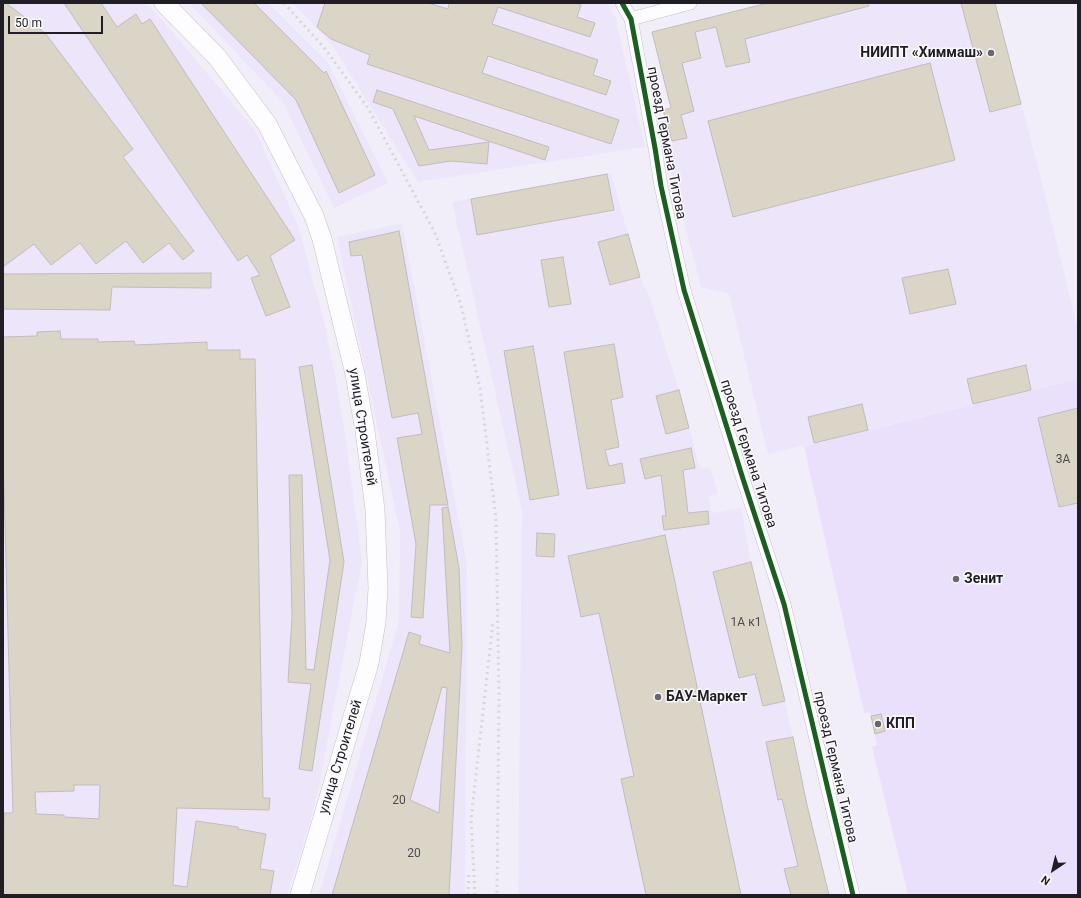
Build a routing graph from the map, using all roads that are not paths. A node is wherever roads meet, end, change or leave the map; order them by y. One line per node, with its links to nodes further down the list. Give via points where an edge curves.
1 (164, 3): 5 (main road, улица Строителей, via 217,57 267,124 314,216 355,374 365,431 375,510 378,588 376,622 369,663)
2 (622, 3): 4 (street, проезд Германа Титова)
3 (690, 3): 4 (street)
4 (631, 19): 6 (street, проезд Германа Титова, via 660,186 684,290 784,604)
5 (300, 895)
6 (853, 895)

